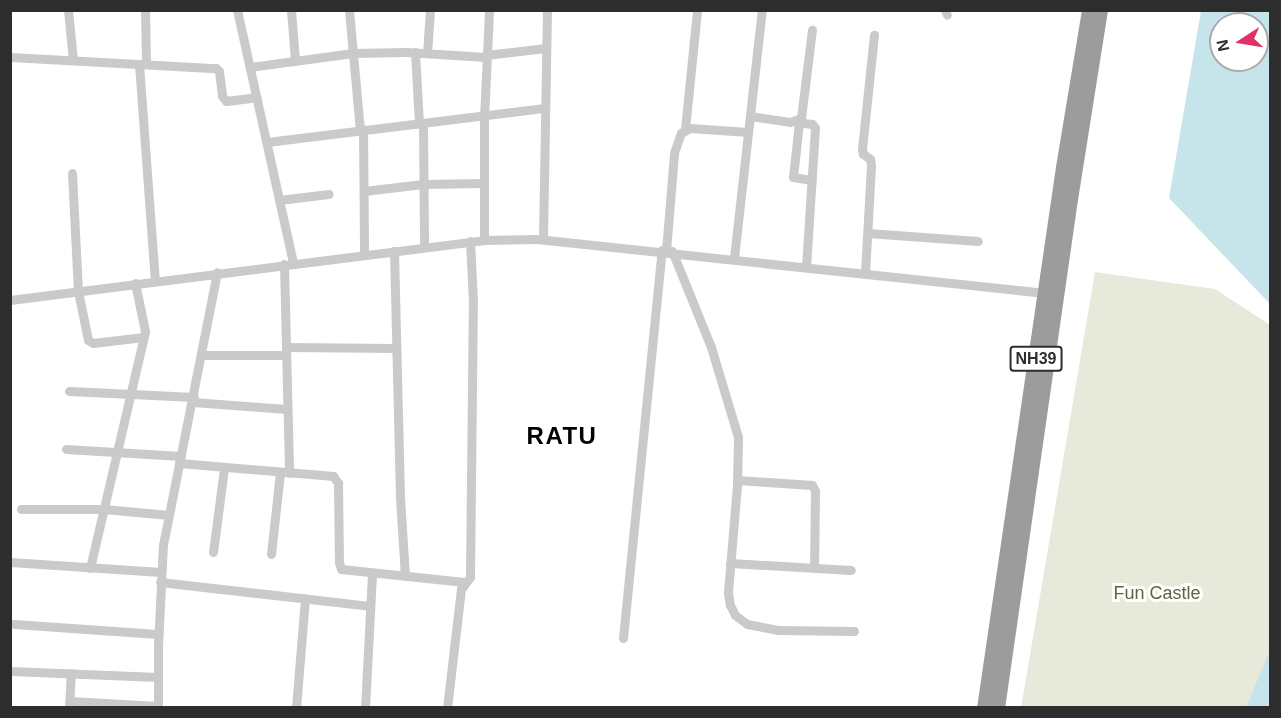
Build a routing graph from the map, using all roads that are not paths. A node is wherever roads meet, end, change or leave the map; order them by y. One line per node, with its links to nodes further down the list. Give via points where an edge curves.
1 (68, 10): 21 (street)
2 (145, 10): 23 (street)
3 (237, 10): 24 (street)
4 (291, 10): 22 (street)
5 (349, 10): 17 (street)
6 (430, 10): 18 (street)
7 (489, 10): 19 (street)
8 (547, 10): 15 (street)
9 (697, 10): 31 (street)
10 (762, 10): 27 (street)
11 (1089, 10): 59 (highway, NH39)
12 (1100, 10): 104 (highway, NH39)
13 (812, 30): 29 (street, via 802,114)
14 (874, 35): 42 (street, via 862,149 871,165)
15 (546, 48): 19 (street); 26 (street)
16 (415, 52): 17 (street); 18 (street); 30 (street)
17 (352, 53): 22 (street); 32 (street)
18 (427, 53): 19 (street)
19 (486, 56): 28 (street)
20 (10, 57): 21 (street)
21 (72, 60): 23 (street)
22 (295, 60): 24 (street)
23 (143, 64): 25 (street, via 216,68 226,101); 56 (street)
24 (250, 67): 25 (street)
25 (257, 97): 34 (street)
26 (545, 108): 28 (street); 43 (street)
27 (750, 116): 29 (street); 33 (street)
28 (484, 118): 30 (street); 37 (street)
29 (797, 122): 36 (street, via 815,128); 36 (street, via 793,177)
30 (421, 123): 32 (street); 38 (street)
31 (685, 129): 33 (street); 49 (street, via 675,145)
32 (361, 130): 34 (street); 39 (street)
33 (748, 132): 51 (street)
34 (267, 142): 41 (street)
35 (72, 173): 58 (street)
36 (812, 180): 53 (street)
37 (484, 183): 38 (street); 44 (street)
38 (423, 184): 39 (street); 47 (street)
39 (364, 191): 50 (street)
40 (329, 194): 41 (street)
41 (279, 200): 52 (street)
42 (868, 234): 46 (street); 55 (street)
43 (543, 239): 44 (street); 49 (street)
44 (484, 240): 45 (street)
45 (470, 241): 47 (street); 88 (street, via 471,572)
46 (978, 241)
47 (424, 247): 48 (street)
48 (394, 250): 50 (street); 62 (street)
49 (667, 251): 51 (street); 74 (street, via 711,346 734,419 738,437); 94 (street)
50 (364, 254): 52 (street)
51 (734, 258): 53 (street)
52 (289, 263): 54 (street); 63 (street)
53 (806, 266): 55 (street)
54 (217, 272): 56 (street); 64 (street)
55 (865, 273): 59 (street)
56 (155, 280): 57 (street)
57 (135, 283): 58 (street); 61 (street, via 145,322)
58 (78, 291): 60 (street); 61 (street, via 89,342)
59 (1045, 293): 103 (highway, NH39)
60 (10, 300)
61 (144, 337): 66 (street)
62 (396, 348): 63 (street); 86 (street)
63 (286, 351): 64 (street); 68 (street)
64 (202, 355): 67 (street)
65 (69, 391): 66 (street)
66 (130, 394): 67 (street); 70 (street)
67 (193, 399): 68 (street); 71 (street)
68 (287, 409): 73 (street)
69 (66, 449): 70 (street)
70 (118, 452): 71 (street); 76 (street)
71 (180, 460): 72 (street); 77 (street)
72 (224, 468): 73 (street); 78 (street)
73 (284, 473): 79 (street); 85 (street, via 335,477 339,497 339,566 344,571)
74 (737, 480): 81 (street); 83 (street, via 812,485)
75 (21, 509): 76 (street)
76 (104, 509): 77 (street); 82 (street)
77 (169, 515): 87 (street)
78 (213, 552)
79 (271, 554)
80 (10, 562): 82 (street)
81 (730, 563): 83 (street); 92 (street, via 730,605 747,624 777,630)
82 (90, 568): 87 (street)
83 (814, 568): 84 (street)
84 (851, 570)
85 (372, 574): 86 (street); 90 (street)
86 (405, 576): 88 (street)
87 (161, 577): 89 (street); 93 (street)
88 (464, 582): 102 (street, via 460,589)
89 (305, 598): 90 (street); 100 (street)
90 (370, 606): 101 (street)
91 (14, 624): 93 (street)
92 (854, 632)
93 (158, 634): 97 (street)
94 (623, 638)
95 (10, 671): 96 (street)
96 (71, 673): 97 (street); 98 (street)
97 (158, 677): 99 (street)
98 (69, 704): 99 (street)
99 (158, 707)
100 (296, 708)
101 (365, 708)
102 (447, 708)
103 (984, 708)
104 (997, 708)

